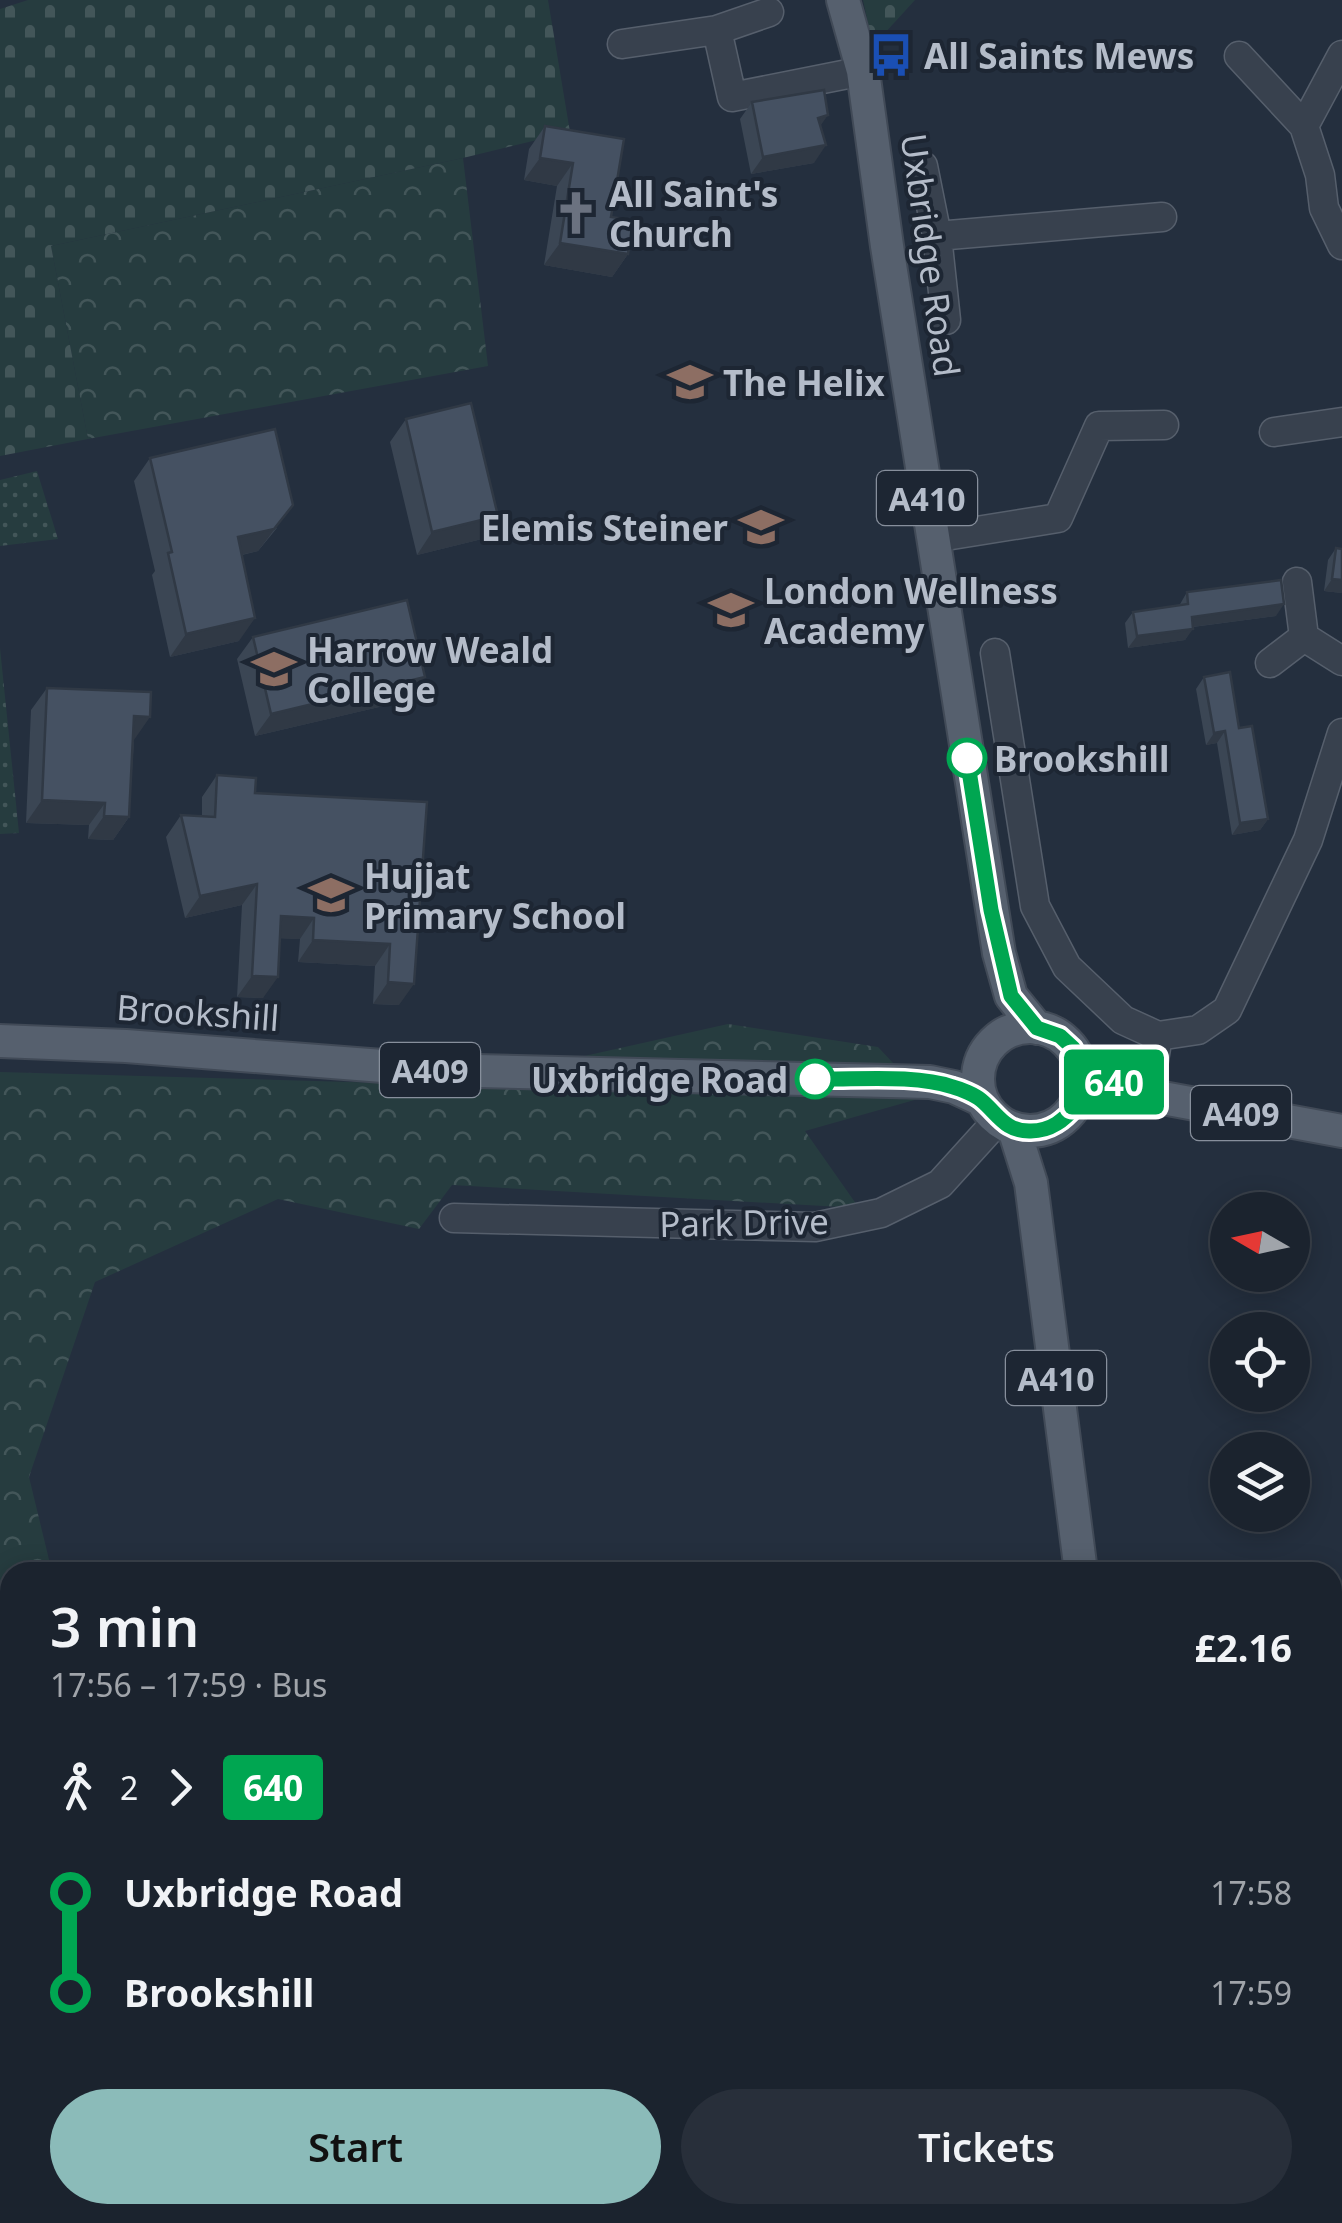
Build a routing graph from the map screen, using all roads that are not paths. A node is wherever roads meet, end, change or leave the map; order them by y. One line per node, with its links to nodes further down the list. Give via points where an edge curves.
1 (844, 0): 7 (main road, Uxbridge Road / A410)
2 (769, 12): 3 (street)
3 (717, 30): 4 (street); 7 (street, via 732,97)
4 (622, 44)
5 (1342, 55): 8 (street)
6 (1239, 56): 8 (street)
7 (863, 70): 11 (main road, Uxbridge Road / A410)
8 (1304, 126): 13 (street, via 1324,208)
9 (923, 166): 12 (street)
10 (1162, 217): 12 (street)
11 (884, 220): 12 (street); 18 (main road, Uxbridge Road / A410)
12 (934, 224): 14 (street)
13 (1342, 245)
14 (946, 320)
15 (1342, 422): 17 (street)
16 (1164, 425): 18 (street, via 1099,426 1058,518)
17 (1274, 432)
18 (934, 538): 23 (main road, Uxbridge Road / A410)
19 (1297, 582): 20 (street)
20 (1304, 637): 21 (street); 22 (street)
21 (1342, 661)
22 (1270, 663)
23 (956, 684): 25 (main road, Uxbridge Road / A410); 28 (street, via 997,665 1035,906 1068,967 1123,1020)
24 (1342, 733): 28 (street, via 1308,840 1228,1010 1198,1030)
25 (1011, 996): 26 (main road, Uxbridge Road / A410); 27 (main road, Uxbridge Road / A410)
26 (1037, 1028): 27 (main road); 31 (main road, via 1060,1036)
27 (1001, 1035): 30 (main road)
28 (1158, 1036): 33 (street)
29 (0, 1042): 32 (main road, Brookshill / A409, via 434,1070)
30 (980, 1064): 32 (main road, Brookshill / A409); 35 (main road, via 978,1083)
31 (1081, 1065): 33 (main road, A409); 34 (main road)
32 (930, 1082): 35 (main road, Brookshill / A409, via 954,1087)
33 (1144, 1095): 34 (main road, A409); 37 (main road, A409)
34 (1076, 1106): 36 (main road)
35 (998, 1116): 36 (main road, via 1032,1132); 38 (main road, A410); 39 (street, Park Drive, via 940,1184 881,1213 815,1227)
36 (1048, 1128): 38 (main road, A410)
37 (1342, 1131)
38 (1031, 1183): 40 (main road, A410)
39 (454, 1218)
40 (1080, 1562)

